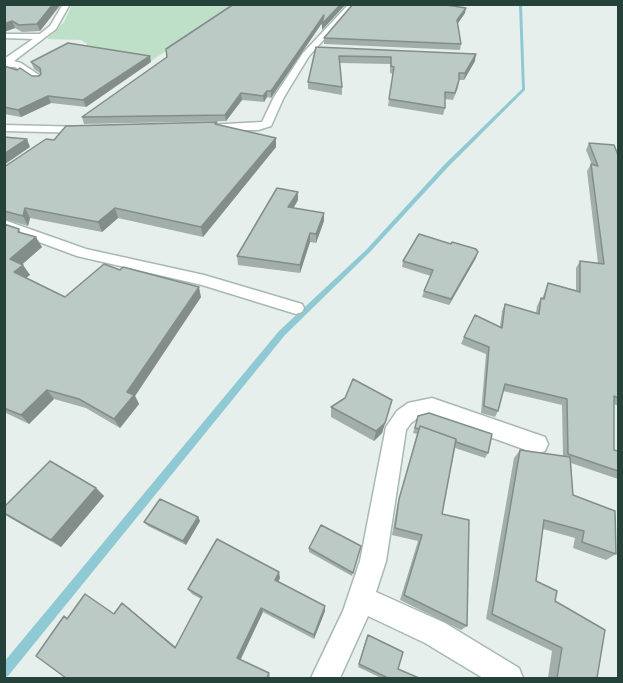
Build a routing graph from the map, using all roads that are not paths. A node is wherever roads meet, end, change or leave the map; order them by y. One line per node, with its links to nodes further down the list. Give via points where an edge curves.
1 (68, 4): 4 (street)
2 (353, 4): 5 (street)
3 (4, 36): 4 (street)
4 (42, 37): 7 (street)
5 (313, 48): 6 (street); 11 (street, via 279,97 267,124)
6 (324, 50)
7 (6, 63): 8 (street, via 18,65)
8 (39, 79)
9 (81, 117): 12 (street)
10 (4, 128): 12 (street)
11 (200, 128)
12 (63, 130): 13 (street); 14 (street)
13 (101, 130)
14 (46, 143)
15 (4, 224): 16 (street, via 82,253 204,280)
16 (296, 308)
17 (537, 444): 18 (street, via 432,407 416,409 404,417 396,427 373,561)
18 (361, 599): 19 (street); 20 (street, via 435,633)
19 (325, 678)
20 (509, 678)

